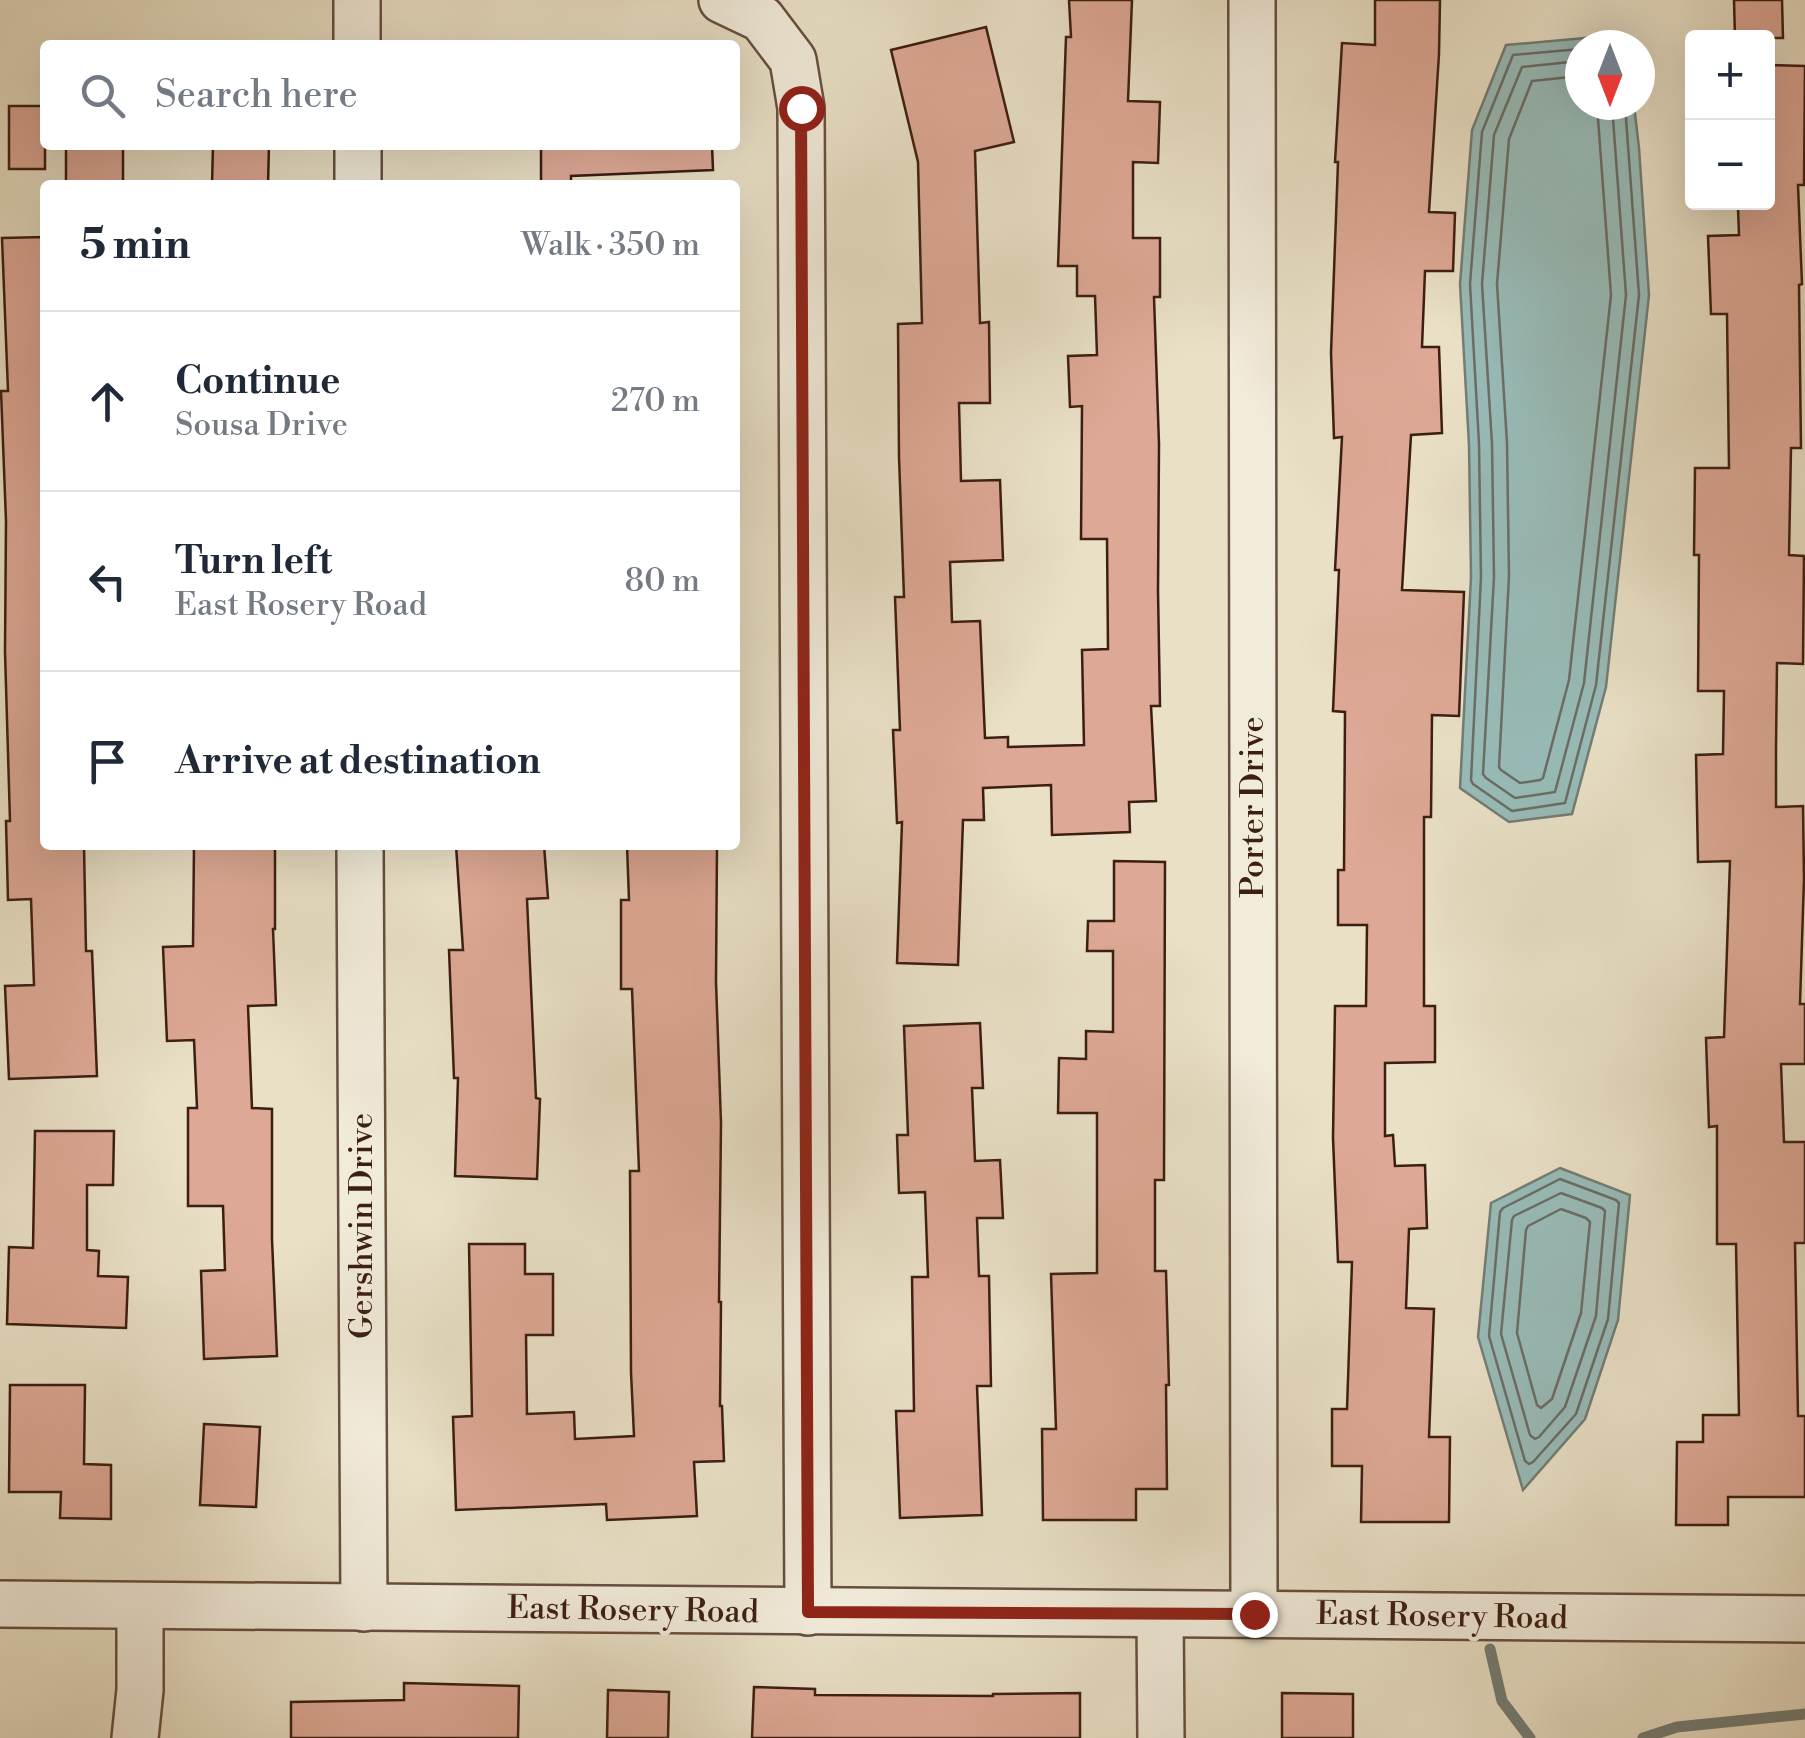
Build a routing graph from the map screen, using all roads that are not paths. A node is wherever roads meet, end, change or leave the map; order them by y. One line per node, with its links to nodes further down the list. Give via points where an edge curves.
1 (357, 0): 4 (street)
2 (722, 0): 11 (street, via 762,19 793,60 801,108)
3 (1252, 0): 13 (street, Porter Drive)
4 (357, 40)
5 (358, 150): 6 (street)
6 (358, 180)
7 (360, 850): 10 (street, Gershwin Drive)
8 (0, 1604): 9 (street, East Rosery Road)
9 (140, 1606): 10 (street, East Rosery Road); 15 (street)
10 (364, 1608): 11 (street, East Rosery Road)
11 (808, 1612): 12 (street, East Rosery Road)
12 (1160, 1614): 13 (street, East Rosery Road); 16 (street)
13 (1254, 1614): 14 (street, East Rosery Road)
14 (1805, 1619)
15 (134, 1738)
16 (1161, 1738)

